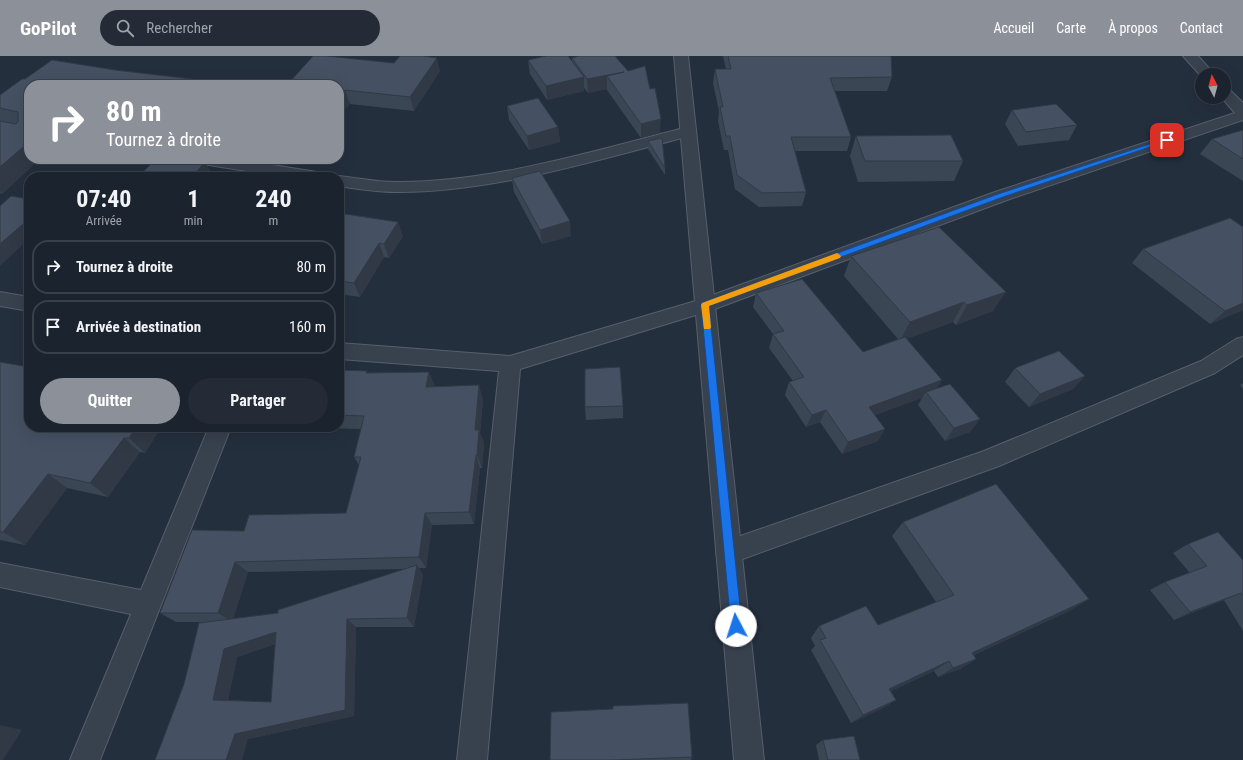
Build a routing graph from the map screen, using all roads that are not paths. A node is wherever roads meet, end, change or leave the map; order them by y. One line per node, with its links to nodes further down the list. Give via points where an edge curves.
1 (681, 56): 7 (street)
2 (1190, 56): 3 (street)
3 (1201, 68)
4 (1231, 99): 5 (street)
5 (1243, 112)
6 (1243, 115): 13 (street, via 1000,196)
7 (688, 132): 10 (street, via 515,174 473,181 404,188); 13 (street)
8 (234, 164): 9 (street)
9 (285, 172)
10 (344, 182)
11 (0, 299): 12 (street)
12 (24, 303)
13 (705, 305): 16 (street); 18 (street)
14 (1243, 345): 18 (street, via 1208,367 991,459)
15 (344, 351): 16 (street)
16 (510, 364): 22 (street)
17 (218, 432): 20 (street)
18 (729, 552): 23 (street)
19 (0, 575): 20 (street)
20 (148, 605): 21 (street)
21 (85, 760)
22 (472, 760)
23 (749, 760)

